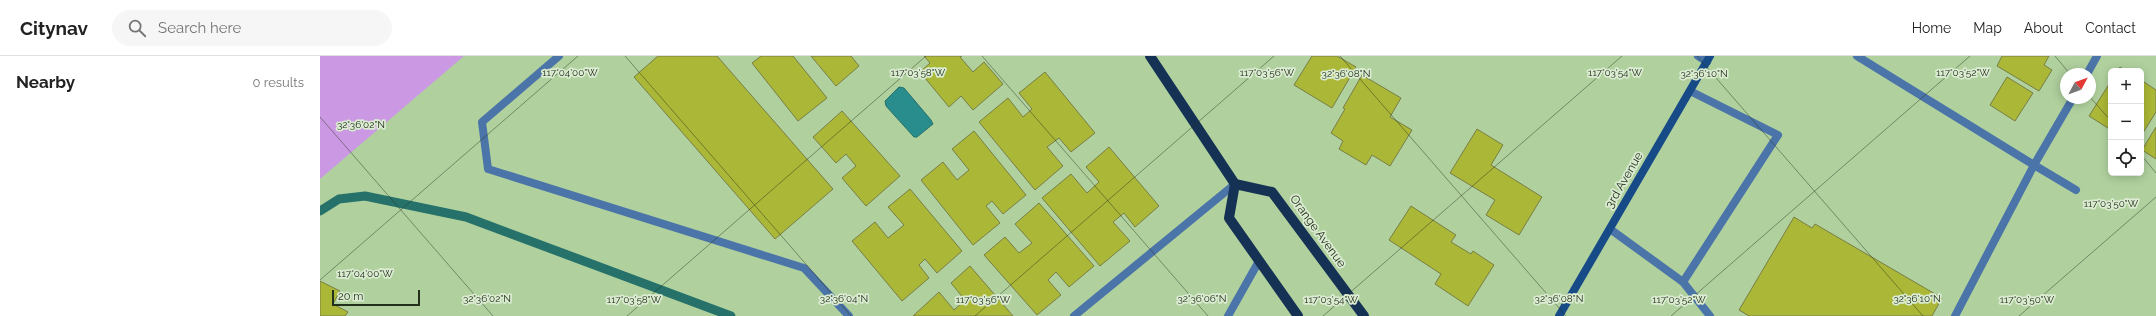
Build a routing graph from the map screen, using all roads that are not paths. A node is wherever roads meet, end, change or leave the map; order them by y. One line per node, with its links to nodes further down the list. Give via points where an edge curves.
1 (559, 56): 16 (lane, via 482,122 488,169 804,268)
2 (1150, 56): 11 (main road)
3 (1698, 56): 6 (lane)
4 (1857, 56): 10 (lane)
5 (2097, 56): 7 (lane)
6 (1709, 59): 8 (main road, 3rd Avenue)
7 (2090, 68)
8 (1690, 91): 13 (main road, 3rd Avenue); 15 (lane, via 1778,135)
9 (2070, 104): 10 (lane)
10 (2034, 166): 12 (lane); 23 (lane)
11 (1235, 184): 14 (main road, via 1229,218); 17 (lane); 20 (main road, Orange Avenue, via 1272,192)
12 (2076, 190)
13 (1610, 229): 15 (lane); 21 (main road, 3rd Avenue)
14 (1259, 261): 18 (lane); 19 (main road)
15 (1683, 282): 22 (lane)
16 (849, 316)
17 (1074, 316)
18 (1228, 316)
19 (1298, 316)
20 (1364, 316)
21 (1559, 316)
22 (1710, 316)
23 (1955, 316)

